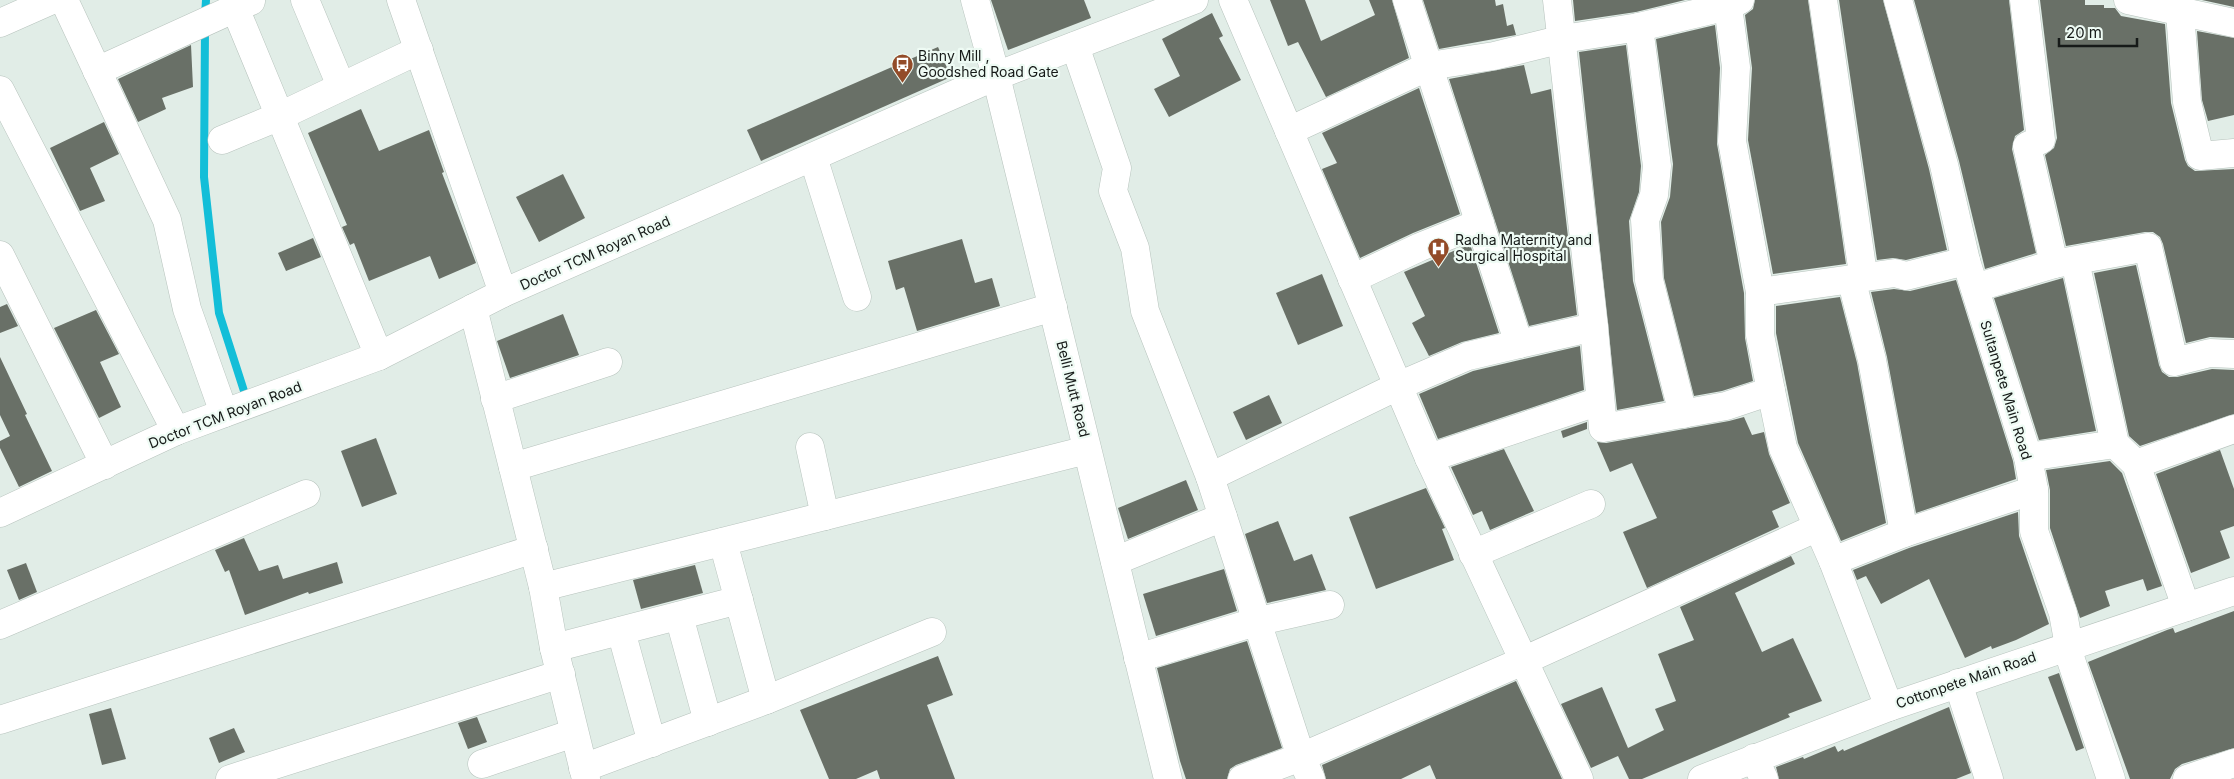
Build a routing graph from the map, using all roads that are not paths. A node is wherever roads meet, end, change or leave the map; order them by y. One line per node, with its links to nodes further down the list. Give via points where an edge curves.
1 (52, 0): 17 (street)
2 (64, 0): 24 (street)
3 (305, 0): 26 (street)
4 (402, 0): 22 (street)
5 (975, 0): 25 (street, Belli Mutt Road)
6 (1194, 0): 21 (street, Doctor TCM Royan Road)
7 (1233, 0): 29 (street)
8 (1407, 0): 23 (street)
9 (1557, 0): 20 (street)
10 (1823, 0): 37 (street, via 1862,267)
11 (1898, 0): 35 (street, Sultanpete Main Road, via 1944,165)
12 (2024, 0): 36 (street, via 2041,140 2027,146)
13 (2128, 0): 15 (street)
14 (1734, 3): 19 (street); 40 (street, via 1736,67 1732,141)
15 (2179, 6): 18 (street); 31 (street, via 2187,102 2200,156)
16 (224, 13): 24 (street); 28 (street)
17 (0, 23)
18 (2234, 23)
19 (1639, 27): 20 (street); 55 (street, via 1656,166 1654,195 1645,220 1649,280)
20 (1563, 39): 23 (street, via 1494,56); 45 (street)
21 (1075, 46): 25 (street, Doctor TCM Royan Road); 66 (street, via 1117,168 1113,191 1135,248 1145,311)
22 (419, 50): 26 (street); 41 (street)
23 (1428, 66): 29 (street); 33 (street)
24 (97, 71): 54 (street, via 166,220 187,309)
25 (996, 76): 32 (street, Doctor TCM Royan Road); 43 (street, Belli Mutt Road)
26 (341, 86): 28 (street)
27 (0, 90): 57 (street)
28 (280, 116): 30 (street); 48 (street)
29 (1289, 132): 38 (street)
30 (222, 140)
31 (2234, 153)
32 (813, 157): 41 (street, Doctor TCM Royan Road); 42 (street)
33 (1480, 223): 38 (street); 46 (street)
34 (0, 256): 64 (street)
35 (1966, 261): 37 (street, via 1906,276 1895,273); 39 (street, Sultanpete Main Road)
36 (2064, 262): 39 (street); 47 (street, via 2148,248 2174,362 2210,354); 58 (street)
37 (1859, 278): 40 (street); 74 (street, via 1854,290 1872,360)
38 (1352, 279): 50 (street)
39 (1975, 288): 61 (street, Sultanpete Main Road)
40 (1760, 292): 51 (street, via 1760,335)
41 (503, 293): 44 (street, Doctor TCM Royan Road)
42 (857, 297)
43 (1053, 307): 60 (street, Belli Mutt Road); 65 (street)
44 (473, 308): 48 (street, Doctor TCM Royan Road); 52 (street)
45 (1594, 326): 46 (street); 53 (street)
46 (1519, 344): 50 (street, via 1468,356)
47 (2234, 354)
48 (379, 356): 54 (street, Doctor TCM Royan Road)
49 (608, 362): 52 (street)
50 (1398, 386): 62 (street); 66 (street)
51 (1771, 391): 55 (street, via 1726,406); 73 (street, via 1783,448)
52 (496, 399): 65 (street)
53 (1600, 401): 55 (street, via 1603,428); 62 (street)
54 (224, 413): 57 (street, Doctor TCM Royan Road)
55 (1683, 414)
56 (2234, 429): 63 (street)
57 (176, 431): 64 (street, Doctor TCM Royan Road)
58 (2114, 444): 61 (street); 63 (street)
59 (810, 447): 71 (street)
60 (1088, 450): 71 (street); 78 (street, Belli Mutt Road)
61 (2028, 457): 67 (street, Sultanpete Main Road)
62 (1429, 458): 77 (street)
63 (2136, 464): 84 (street)
64 (105, 465): 70 (street, Doctor TCM Royan Road)
65 (513, 467): 76 (street)
66 (1210, 477): 72 (street)
67 (2034, 490): 74 (street); 90 (street, Sultanpete Main Road, via 2034,531 2063,613)
68 (306, 494): 87 (street)
69 (1591, 504): 77 (street)
70 (0, 513)
71 (825, 516): 75 (street)
72 (1223, 517): 78 (street); 86 (street)
73 (1818, 527): 79 (street); 93 (street)
74 (1904, 533): 79 (street)
75 (723, 542): 80 (street); 82 (street)
76 (534, 549): 80 (street); 97 (street)
77 (1473, 554): 93 (street)
78 (1115, 561): 91 (street, Belli Mutt Road)
79 (1833, 562): 96 (street)
80 (544, 587): 92 (street)
81 (2234, 591): 84 (street, Cottonpete Main Road)
82 (739, 600): 85 (street); 95 (street)
83 (1330, 605): 86 (street)
84 (2186, 607): 90 (street, Cottonpete Main Road)
85 (679, 616): 88 (street); 98 (street)
86 (1256, 622): 91 (street); 103 (street)
87 (0, 625)
88 (621, 631): 92 (street); 100 (street)
89 (932, 632): 95 (street)
90 (2069, 646): 94 (street, Cottonpete Main Road); 112 (street, Sultanpete Main Road)
91 (1138, 658): 107 (street, Belli Mutt Road)
92 (558, 661): 99 (street); 106 (street)
93 (1522, 661): 103 (street); 109 (street)
94 (1958, 683): 96 (street, Cottonpete Main Road); 111 (street)
95 (766, 700): 98 (street)
96 (1889, 706): 104 (street, Cottonpete Main Road)
97 (0, 720)
98 (708, 722): 100 (street)
99 (574, 733): 102 (street); 105 (street)
100 (652, 743): 105 (street)
101 (2234, 763): 113 (street)
102 (482, 764)
103 (1306, 768): 108 (street)
104 (1759, 768): 110 (street, Cottonpete Main Road)
105 (585, 773)
106 (230, 779)
107 (1168, 779)
108 (1242, 779)
109 (1579, 779)
110 (1702, 779)
111 (1989, 779)
112 (2110, 779)
113 (2187, 779)

